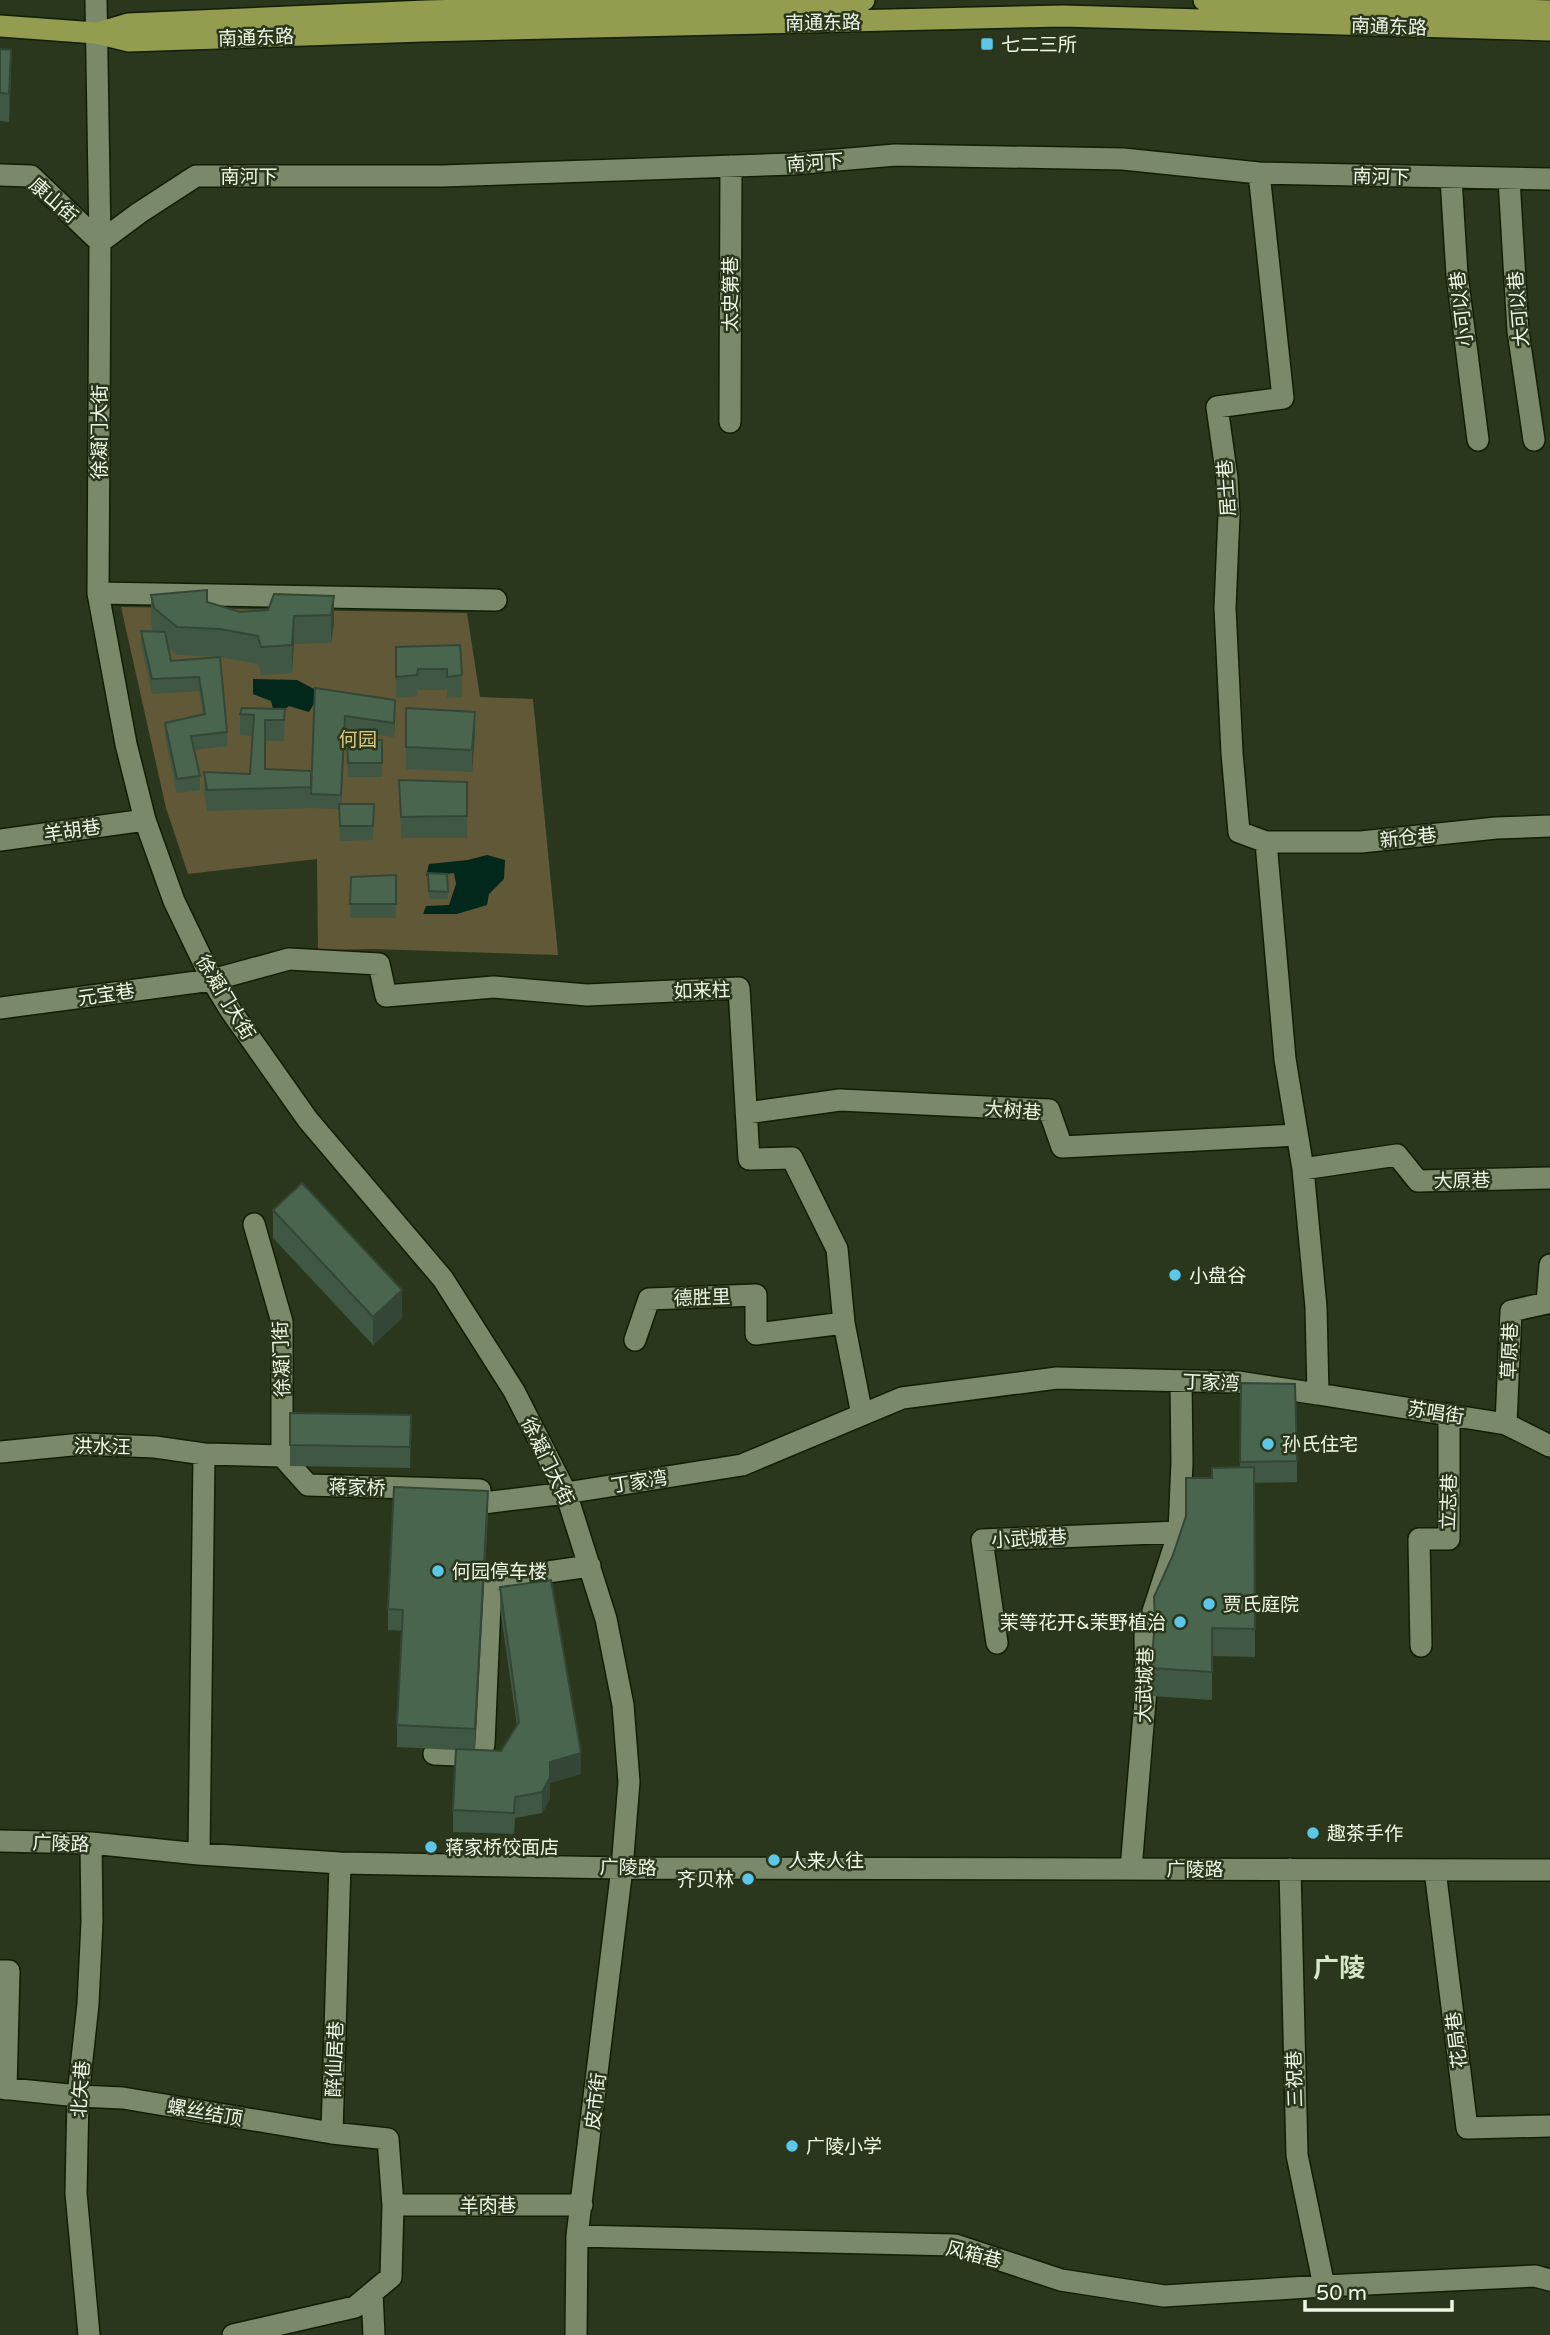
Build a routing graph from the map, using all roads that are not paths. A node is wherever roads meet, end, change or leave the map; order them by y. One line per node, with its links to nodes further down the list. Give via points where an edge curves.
1 (96, 0): 7 (street, 徐凝门大街)
2 (864, 0): 7 (main road, 南通东路, via 128,24)
3 (1204, 0): 4 (main road, 南通东路)
4 (1550, 11)
5 (0, 26): 7 (main road, 南通东路)
6 (1550, 30): 7 (main road, 南通东路, via 1063,16 129,41)
7 (96, 33): 14 (street, 徐凝门大街)
8 (731, 166): 9 (street, 南河下, via 895,156 976,157 1123,159); 14 (street, 南河下, via 442,176 196,176); 15 (street, 太史第巷)
9 (1259, 173): 11 (street, 南河下); 23 (street, 居士巷, via 1283,398 1217,407 1229,515 1225,608 1239,832)
10 (0, 175): 14 (street, 康山街, via 31,176)
11 (1451, 177): 12 (street, 南河下); 16 (street, 小可以巷, via 1457,275)
12 (1509, 178): 13 (street, 南河下); 17 (street, 大可以巷, via 1518,331)
13 (1550, 179)
14 (100, 242): 18 (street, 徐凝门大街)
15 (730, 422)
16 (1478, 440)
17 (1534, 440)
18 (98, 593): 19 (street); 20 (street, 徐凝门大街)
19 (496, 600)
20 (145, 820): 22 (street, 羊胡巷); 24 (street, 徐凝门大街, via 174,901)
21 (1550, 826): 23 (street, 新仓巷, via 1361,842)
22 (0, 841)
23 (1266, 842): 27 (street, via 1285,1059)
24 (212, 980): 25 (street, 元宝巷); 26 (street, 如来柱, via 289,959 379,964 386,996 494,987 587,995 740,988); 43 (street, 徐凝门大街, via 308,1120 443,1279 514,1391)
25 (0, 1008)
26 (747, 1113): 27 (street, 大树巷, via 840,1100 1049,1110 1062,1147); 32 (street, 如来柱, via 749,1158 792,1158 837,1249)
27 (1297, 1135): 28 (street)
28 (1303, 1169): 29 (street, 大原巷, via 1397,1155 1418,1181); 35 (street, via 1316,1307)
29 (1550, 1178)
30 (254, 1224): 42 (street, 徐凝门街, via 282,1322)
31 (1550, 1265): 38 (street, 草原巷, via 1547,1303 1511,1311)
32 (844, 1323): 33 (street, 德胜里, via 757,1334 756,1295 649,1299); 37 (street, 如来柱)
33 (635, 1340)
34 (1181, 1381): 35 (street, 丁家湾, via 1238,1382); 37 (street, 丁家湾, via 1057,1378 902,1398); 45 (street, 大武城巷)
35 (1318, 1394): 36 (street, 苏唱街)
36 (1449, 1414): 38 (street, 苏唱街); 48 (street, 立志巷, via 1449,1539 1419,1539)
37 (862, 1415): 43 (street, 丁家湾, via 743,1465)
38 (1506, 1424): 39 (street, 苏唱街)
39 (1550, 1446)
40 (0, 1452): 41 (street, 洪水汪, via 82,1444)
41 (204, 1454): 42 (street); 52 (street)
42 (282, 1456): 43 (street, 蒋家桥, via 308,1485)
43 (566, 1493): 44 (street, via 483,1503); 46 (street, 徐凝门大街)
44 (445, 1502)
45 (1180, 1532): 47 (street, 小武城巷, via 982,1540); 55 (street, 大武城巷, via 1145,1636 1146,1689)
46 (590, 1566): 49 (street, via 491,1580 481,1756); 54 (street, 徐凝门大街, via 623,1705 629,1782)
47 (997, 1643)
48 (1421, 1646)
49 (434, 1754)
50 (0, 1841): 51 (street, 广陵路)
51 (91, 1843): 52 (street, 广陵路); 61 (street, 北矢巷, via 88,2004)
52 (199, 1854): 53 (street, 广陵路)
53 (340, 1863): 54 (street, 广陵路); 63 (street, 醉仙居巷)
54 (622, 1868): 55 (street, 广陵路); 65 (street, 皮市街)
55 (1131, 1869): 56 (street, 广陵路)
56 (1290, 1869): 57 (street, 广陵路); 68 (street, 三祝巷, via 1297,2155)
57 (1435, 1870): 58 (street, 广陵路); 62 (street, 花局巷, via 1467,2128)
58 (1550, 1870)
59 (0, 1971): 60 (street, via 9,1971)
60 (3, 2089): 61 (street, 螺丝结顶)
61 (78, 2096): 63 (street, 螺丝结顶, via 122,2098); 70 (street, 北矢巷, via 76,2193)
62 (1550, 2126)
63 (332, 2133): 64 (street, via 388,2139)
64 (394, 2205): 65 (street, 羊肉巷); 69 (street, via 391,2277)
65 (582, 2205): 66 (street, 皮市街)
66 (578, 2236): 68 (street, 风箱巷, via 955,2245 1061,2280 1164,2296); 73 (street, 皮市街)
67 (1550, 2280): 68 (street, 风箱巷, via 1535,2276)
68 (1324, 2286)
69 (372, 2293): 71 (street, via 355,2307); 72 (street)
70 (89, 2335)
71 (233, 2335)
72 (374, 2335)
73 (576, 2335)

